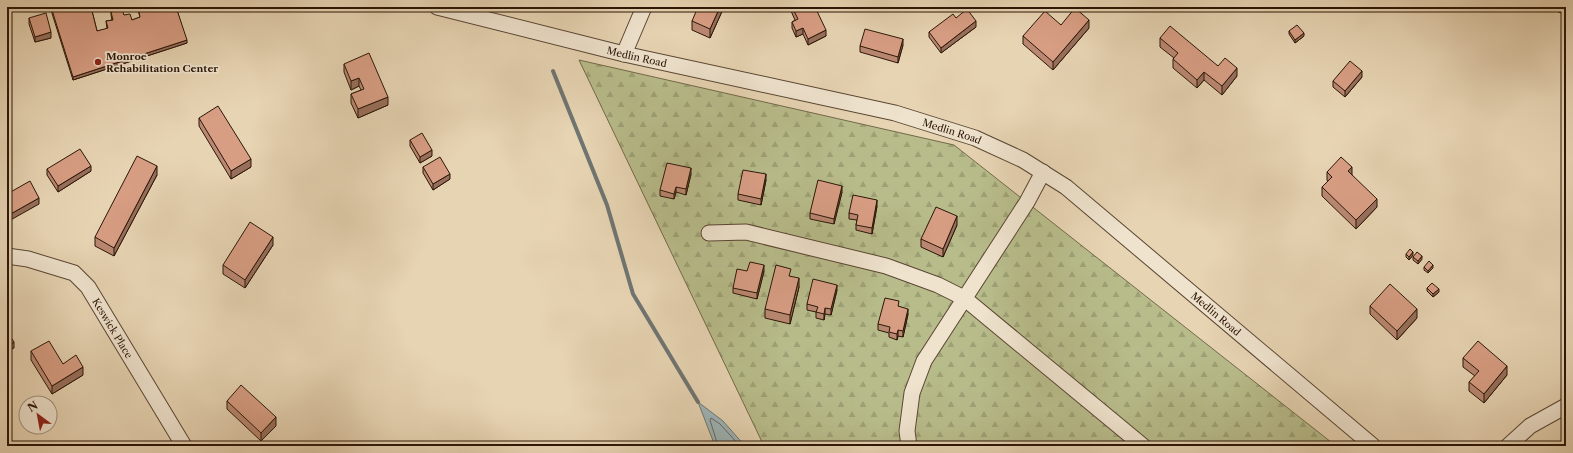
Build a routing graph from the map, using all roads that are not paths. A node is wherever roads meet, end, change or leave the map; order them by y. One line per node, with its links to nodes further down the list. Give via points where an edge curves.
1 (437, 7): 3 (street, Medlin Road)
2 (644, 7): 3 (street)
3 (624, 54): 4 (street, Medlin Road, via 895,113 975,138)
4 (1043, 172): 7 (street, via 1027,202); 12 (street, Medlin Road, via 1066,187)
5 (709, 233): 7 (street, via 746,232 886,266 938,285)
6 (7, 256): 9 (street, Keswick Place, via 74,272 88,287)
7 (964, 298): 10 (street, via 924,361 912,393 907,430); 11 (street)
8 (1566, 406): 13 (street, via 1530,426)
9 (184, 446)
10 (909, 446)
11 (1143, 446)
12 (1373, 446)
13 (1508, 446)

